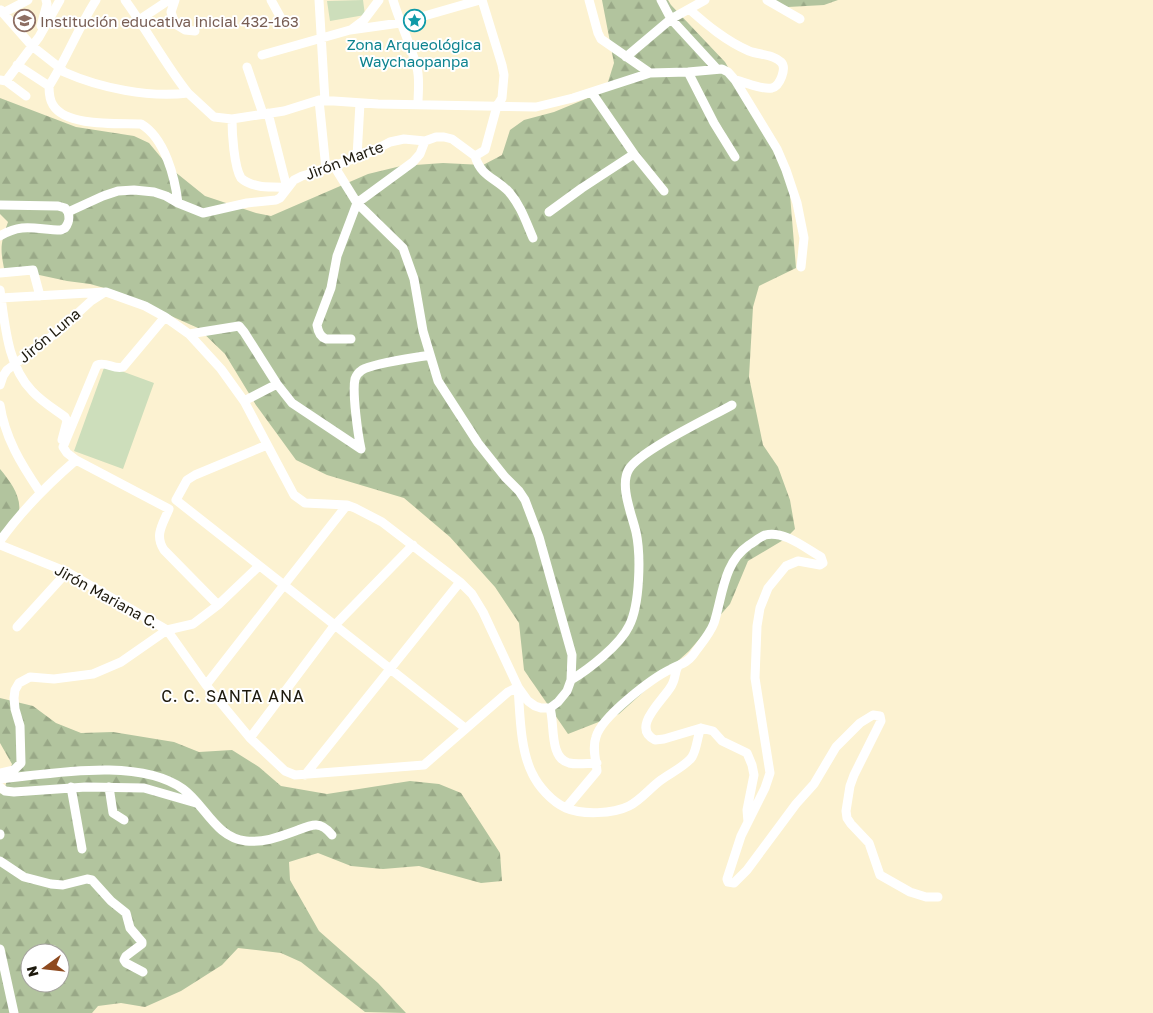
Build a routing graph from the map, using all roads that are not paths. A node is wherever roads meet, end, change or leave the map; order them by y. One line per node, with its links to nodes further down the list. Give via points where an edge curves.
1 (28, 0): 18 (street)
2 (46, 0): 27 (street, via 43,21)
3 (60, 0): 27 (street)
4 (96, 0): 32 (street, via 76,32)
5 (124, 0): 21 (street)
6 (169, 0): 21 (street)
7 (175, 0): 25 (street, via 171,12 175,24)
8 (272, 0): 22 (street)
9 (319, 0): 26 (street)
10 (379, 0): 24 (street, via 364,20)
11 (393, 0): 23 (street)
12 (481, 0): 23 (street); 45 (street, via 504,76 502,98)
13 (589, 0): 29 (street, via 601,39)
14 (661, 0): 19 (street)
15 (705, 0): 17 (street)
16 (767, 0): 20 (street)
17 (689, 9): 19 (street); 36 (street, via 723,36 748,50 782,62 784,67 780,80 772,88)
18 (2, 11): 27 (street)
19 (671, 19): 29 (street); 33 (street)
20 (800, 19)
21 (139, 20): 39 (street)
22 (282, 20)
23 (400, 23): 24 (street); 44 (street, via 417,68)
24 (350, 30): 26 (street)
25 (195, 31)
26 (322, 38): 28 (street); 42 (street)
27 (32, 46): 30 (street); 32 (street)
28 (262, 55)
29 (626, 57): 35 (street)
30 (17, 66): 37 (street); 38 (street)
31 (247, 67): 46 (street)
32 (60, 68): 38 (street); 39 (street, via 73,76 116,88 163,96)
33 (717, 69): 34 (street); 36 (street, via 728,72)
34 (688, 72): 35 (street); 51 (street, via 714,124)
35 (650, 73): 40 (street)
36 (734, 80): 63 (street, via 778,149 786,170 804,238)
37 (3, 81): 41 (street)
38 (48, 86): 56 (street, via 50,100 62,114 77,120 141,124 148,128 175,179)
39 (188, 93): 47 (street, via 214,117)
40 (592, 93): 45 (street, via 536,107); 49 (street)
41 (26, 96)
42 (322, 101): 43 (street); 46 (street); 53 (street)
43 (360, 103): 44 (street); 52 (street)
44 (418, 104): 45 (street)
45 (497, 106): 50 (street, via 486,150)
46 (265, 113): 47 (street); 54 (street)
47 (232, 119): 54 (street, via 241,177 262,187)
48 (425, 141): 50 (street, Jirón Marte, via 436,137 452,139); 52 (street, Jirón Marte, via 404,139 390,142); 57 (street, via 413,162)
49 (634, 154): 55 (street); 60 (street)
50 (475, 156): 62 (street, Jirón Marte, via 479,168 508,191 519,206)
51 (735, 156)
52 (357, 157): 53 (street, Jirón Marte)
53 (330, 168): 54 (street, Jirón Marte, via 302,176); 57 (street)
54 (287, 188): 56 (street, Jirón Marte, via 276,200 209,213)
55 (664, 191)
56 (178, 203): 59 (street, Jirón Marte, via 154,192 126,190 103,196)
57 (357, 203): 70 (street, via 317,325 323,338); 71 (street, via 403,248 414,279)
58 (0, 205): 59 (street, via 58,206)
59 (68, 212): 61 (street, via 70,218 61,230 18,228)
60 (549, 212)
61 (0, 236)
62 (533, 238)
63 (802, 267)
64 (0, 273): 67 (street, via 33,270)
65 (106, 292): 67 (street); 68 (street); 72 (street, Jirón Luna, via 90,301 56,333)
66 (0, 296): 67 (street); 72 (street)
67 (40, 296)
68 (165, 317): 69 (street); 79 (street, via 123,367 97,365)
69 (190, 334): 73 (street, via 239,326); 75 (street, via 222,369)
70 (351, 339)
71 (430, 355): 73 (street, via 381,364 359,373 355,379 355,391 361,449 292,403); 97 (street, via 438,381 447,396 478,442 525,500 539,537 572,655)
72 (14, 364): 74 (street, Jirón Luna); 79 (street, via 33,393 65,417)
73 (277, 384): 75 (street)
74 (0, 385)
75 (244, 401): 78 (street)
76 (0, 405): 81 (street, via 10,444)
77 (732, 405): 97 (street, via 646,453 626,473 625,485 639,561 630,624 615,645)
78 (268, 445): 82 (street, via 195,475 187,480); 83 (street, via 300,500)
79 (63, 447): 80 (street)
80 (76, 460): 81 (street); 84 (street)
81 (40, 492): 85 (street)
82 (176, 500): 84 (street); 87 (street)
83 (347, 505): 86 (street, via 382,522); 90 (street)
84 (169, 509): 91 (street, via 159,534 160,543)
85 (0, 543): 88 (street, Jirón Mariana C.)
86 (413, 545): 89 (street); 92 (street)
87 (259, 566): 90 (street); 91 (street)
88 (68, 572): 93 (street); 94 (street, Jirón Mariana C.)
89 (460, 582): 96 (street); 99 (street, via 483,612)
90 (284, 585): 92 (street); 98 (street)
91 (218, 606): 94 (street, via 193,624)
92 (334, 626): 96 (street); 103 (street)
93 (17, 627)
94 (167, 630): 98 (street, Jirón Mariana C.); 105 (street, via 121,662 93,674 54,679 30,677 18,683 14,709 20,726 21,763 14,770)
95 (678, 666): 102 (street, via 670,689 647,721 646,733 655,740); 104 (street, via 615,709 597,732 594,746); 114 (street, via 688,661 713,625 726,578 740,551 774,534 790,539 821,557 820,565 798,561 786,566 768,588 760,608 756,626 755,678 770,773)
96 (390, 668): 101 (street); 106 (street)
97 (571, 680): 100 (street, via 567,691)
98 (206, 685): 103 (street, Jirón Mariana C.)
99 (518, 687): 100 (street, via 535,706); 101 (street, Jirón Mariana C.); 112 (street, via 522,738 531,772 541,787)
100 (550, 708): 104 (street, via 558,755 572,764)
101 (465, 728): 106 (street, Jirón Mariana C., via 424,765)
102 (701, 728): 112 (street, via 692,757 627,808 600,813); 114 (street, via 747,754 754,775 747,810)
103 (250, 738): 106 (street, Jirón Mariana C., via 285,771)
104 (597, 763): 112 (street, via 594,777)
105 (0, 773)
106 (306, 775)
107 (0, 779): 111 (street, via 80,771 121,771 157,776 172,782)
108 (71, 787): 109 (street); 110 (street); 116 (street)
109 (109, 787): 111 (street, via 144,788); 113 (street, via 113,813)
110 (2, 789)
111 (199, 804): 115 (street, via 218,828 236,839 272,840 316,825)
112 (566, 808)
113 (124, 820)
114 (748, 822): 118 (street, via 727,879 731,884 740,880 766,847 814,784 836,747 860,723 877,714 881,721 850,786 847,818 869,843 880,875 910,892)
115 (332, 835)
116 (82, 849)
117 (0, 861): 120 (street, via 24,877 51,884 92,880 111,902 126,913 130,928 142,942 124,960)
118 (938, 897)
119 (0, 949): 121 (street)
120 (142, 972)
121 (14, 1013)

